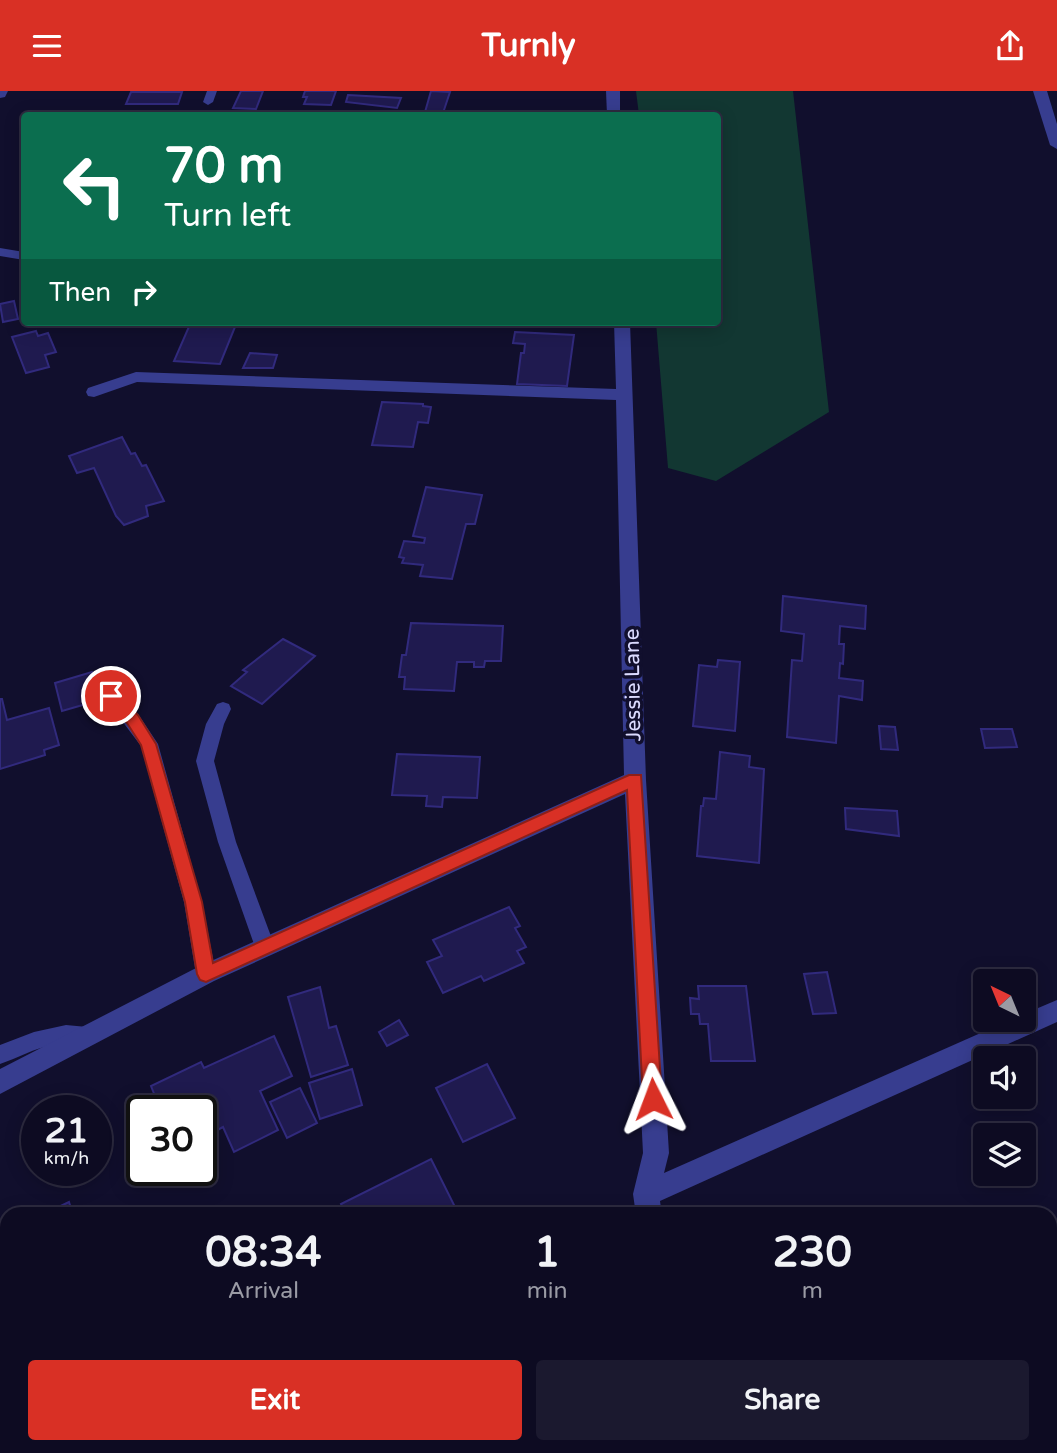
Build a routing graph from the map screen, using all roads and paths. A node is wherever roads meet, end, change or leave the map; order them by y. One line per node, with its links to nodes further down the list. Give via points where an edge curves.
1 (612, 91): 3 (street)
2 (1040, 91): 4 (street)
3 (614, 112)
4 (1057, 145)
5 (0, 252): 6 (street)
6 (21, 256)
7 (622, 326): 9 (street, Jessie Lane)
8 (94, 392): 9 (street, via 136,377)
9 (625, 395): 12 (street, Jessie Lane)
10 (111, 696): 14 (lane, via 149,744 193,902)
11 (223, 709): 13 (lane, via 205,761 227,842)
12 (635, 780): 13 (street); 19 (street, Jessie Lane, via 656,1153)
13 (265, 947): 14 (street)
14 (206, 974): 16 (street)
15 (1057, 1011): 19 (street)
16 (91, 1034): 17 (lane, via 44,1036); 18 (street)
17 (0, 1055)
18 (0, 1082)
19 (648, 1204)

